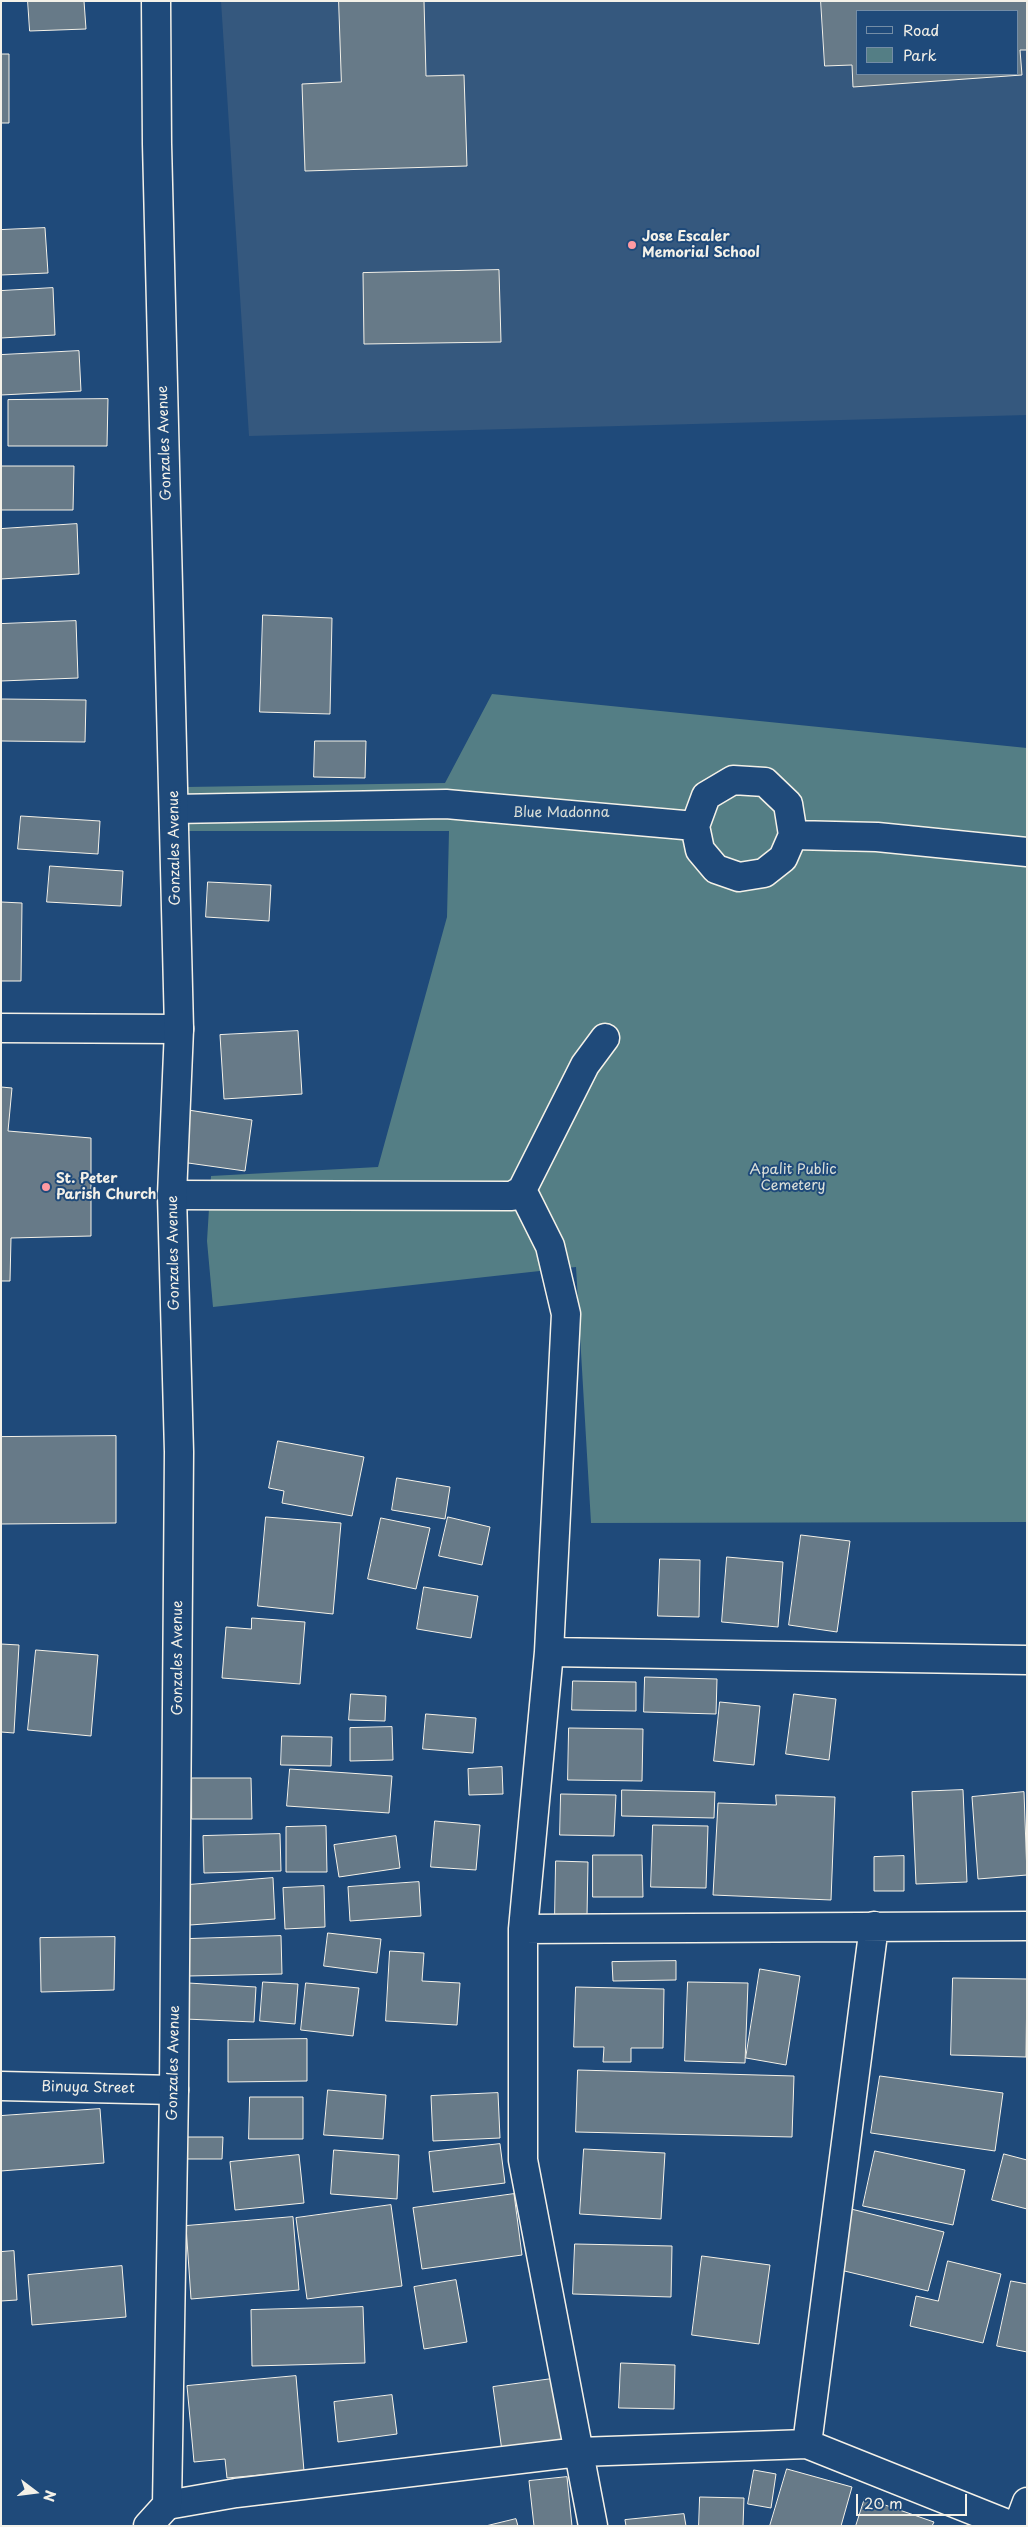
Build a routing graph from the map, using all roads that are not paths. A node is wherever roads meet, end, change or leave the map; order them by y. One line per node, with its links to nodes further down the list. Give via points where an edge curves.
1 (156, 1): 2 (street, Gonzales Avenue)
2 (174, 809): 3 (street, via 446,804); 7 (street, Gonzales Avenue)
3 (695, 826): 4 (street, via 700,850 716,869 739,877 764,873 783,858); 4 (street, via 706,796 733,780 764,782 788,804)
4 (793, 835): 5 (street, via 877,837)
5 (1027, 852)
6 (1, 1028): 7 (street)
7 (179, 1029): 10 (street, Gonzales Avenue)
8 (605, 1038): 9 (street, via 585,1065)
9 (522, 1190): 10 (street, via 512,1196 448,1197); 11 (street, via 550,1246 566,1314)
10 (172, 1195): 17 (street, Gonzales Avenue, via 180,1452)
11 (550, 1652): 12 (street); 15 (street)
12 (1027, 1660)
13 (874, 1926): 14 (street); 15 (street); 18 (street)
14 (1027, 1926)
15 (523, 1929): 19 (street, via 523,2160)
16 (1, 2086): 17 (street, Binuya Street)
17 (174, 2090): 21 (street, Gonzales Avenue)
18 (806, 2444): 19 (street); 24 (street)
19 (579, 2452): 21 (street, via 236,2493); 23 (street)
20 (1027, 2502): 25 (street)
21 (167, 2505): 22 (street)
22 (148, 2526)
23 (593, 2526)
24 (1012, 2526)
25 (1018, 2526)

